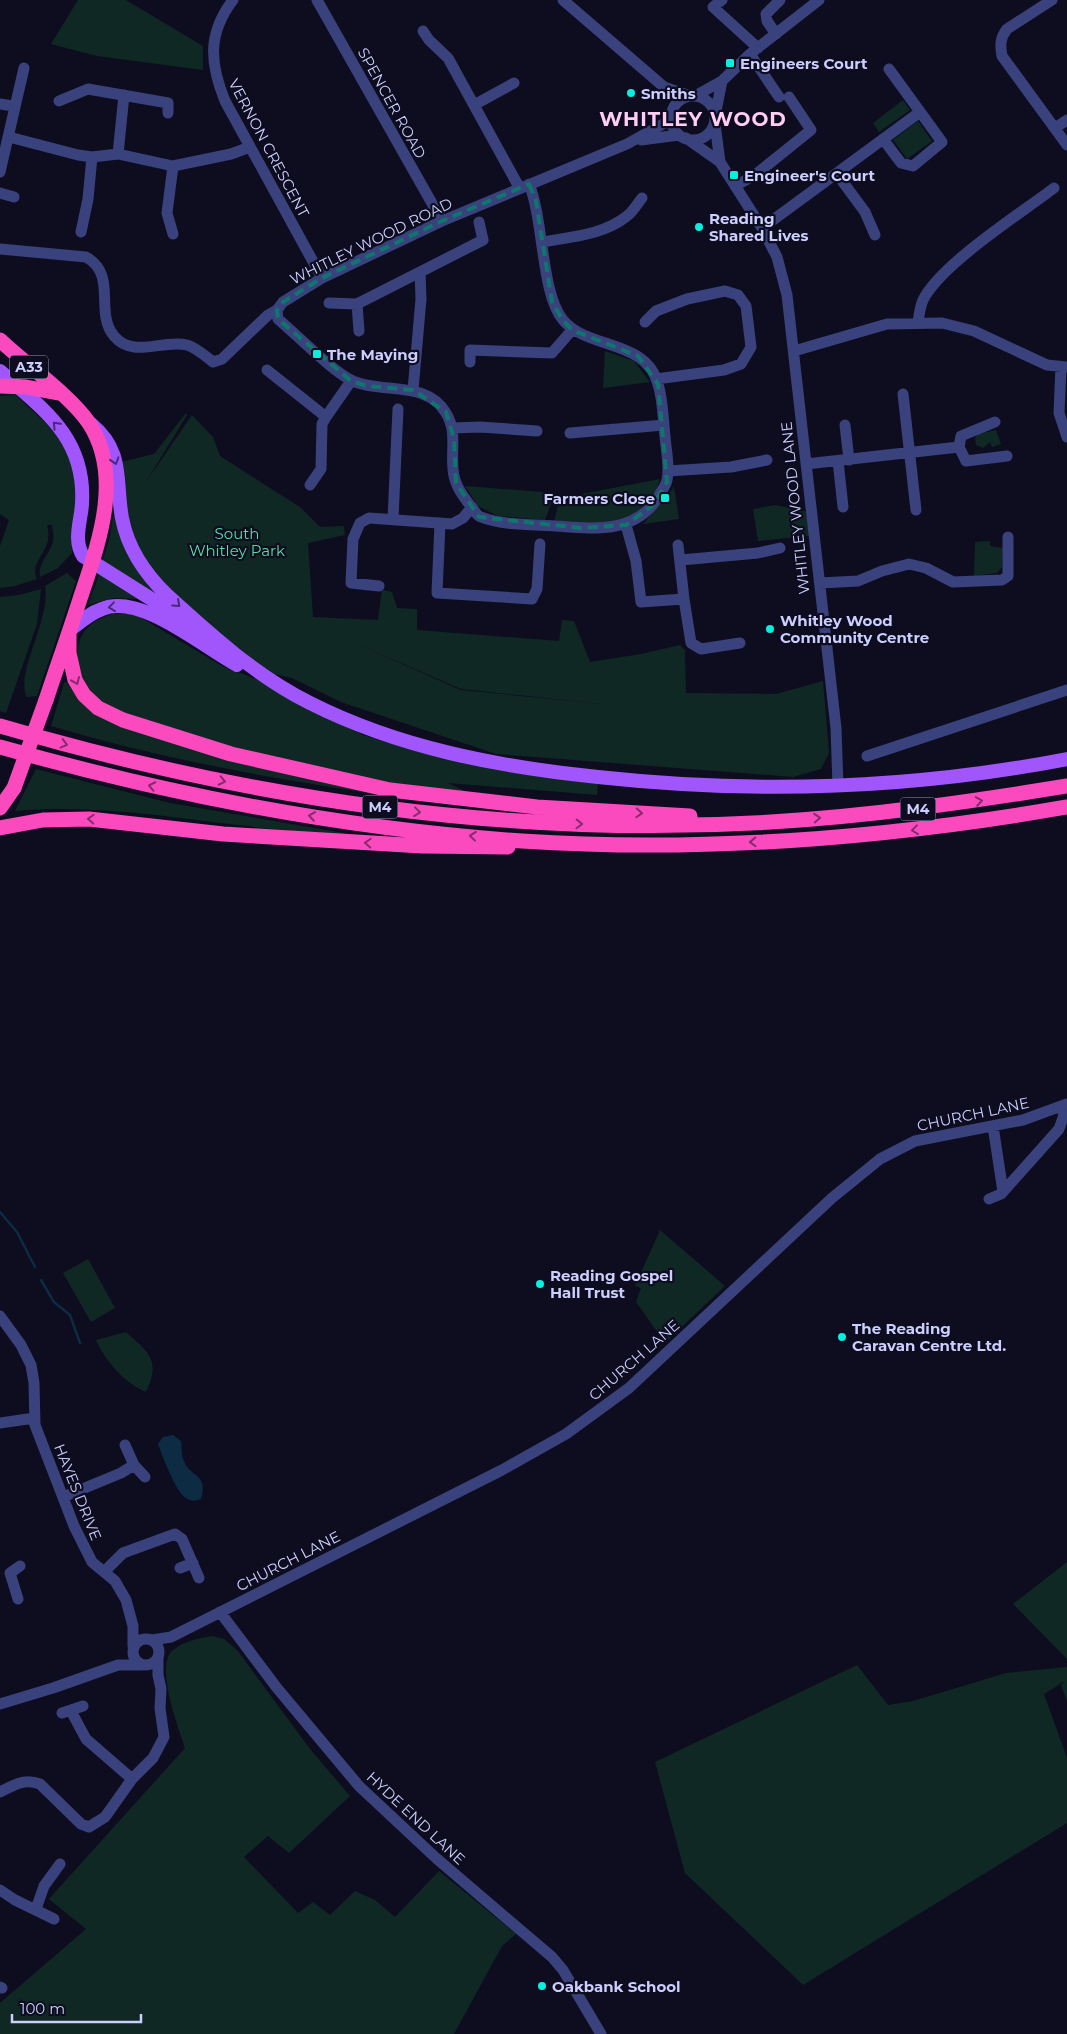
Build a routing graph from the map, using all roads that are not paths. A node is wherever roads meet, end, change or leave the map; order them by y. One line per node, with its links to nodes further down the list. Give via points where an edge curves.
1 (233, 0): 34 (street, VERNON CRESCENT, via 223,13 212,56 214,74)
2 (317, 0): 47 (street, SPENCER ROAD)
3 (563, 0): 15 (street)
4 (722, 0): 10 (street, via 713,7)
5 (780, 0): 9 (street, via 766,14)
6 (819, 0): 9 (street)
7 (1052, 0): 28 (street, via 1007,29 1000,46 1002,56)
8 (423, 31): 20 (street, via 448,58)
9 (776, 34): 10 (street)
10 (754, 51): 13 (street); 42 (street, via 784,97 811,130 755,175)
11 (24, 68): 21 (street)
12 (889, 69): 23 (street)
13 (722, 81): 17 (street); 26 (street)
14 (514, 83): 20 (street)
15 (664, 87): 17 (street); 22 (street)
16 (124, 96): 18 (street, via 88,89); 24 (street, via 168,103); 35 (street)
17 (692, 96): 22 (street, via 680,100); 26 (street, via 711,105)
18 (59, 101)
19 (0, 104): 21 (street)
20 (474, 105): 41 (street)
21 (14, 106): 29 (street)
22 (673, 107): 25 (street)
23 (920, 112): 31 (street); 31 (street, via 942,142 913,166 901,163)
24 (168, 113)
25 (672, 119): 30 (street, via 673,126); 32 (street, WHITLEY WOOD ROAD)
26 (715, 120): 30 (street, via 709,134 700,139); 37 (street, WHITLEY WOOD LANE)
27 (1067, 120): 28 (street)
28 (1055, 128): 33 (street)
29 (9, 137): 36 (street); 39 (street)
30 (683, 137): 32 (street, WHITLEY WOOD ROAD, via 661,136); 37 (street, WHITLEY WOOD LANE)
31 (883, 139): 40 (street)
32 (627, 144): 41 (street, WHITLEY WOOD ROAD)
33 (1067, 145)
34 (250, 147): 38 (street, via 224,156); 56 (street, VERNON CRESCENT)
35 (118, 154): 36 (street); 38 (street)
36 (92, 157): 50 (street)
37 (720, 162): 42 (street, WHITLEY WOOD LANE)
38 (173, 166): 51 (street, via 167,212)
39 (0, 172)
40 (837, 174): 49 (street); 52 (street, via 865,212)
41 (524, 186): 47 (street, WHITLEY WOOD ROAD); 53 (street, via 536,201)
42 (735, 186): 49 (street, WHITLEY WOOD LANE)
43 (1054, 188): 61 (street, via 935,282 922,301)
44 (0, 193): 45 (street)
45 (14, 197)
46 (642, 198): 53 (street, via 628,215 614,225 582,236)
47 (442, 221): 56 (street, WHITLEY WOOD ROAD)
48 (479, 222): 55 (street, via 483,240)
49 (762, 228): 65 (street, WHITLEY WOOD LANE, via 777,257)
50 (81, 232)
51 (173, 234)
52 (875, 235)
53 (542, 242): 62 (street, via 552,302)
54 (0, 249): 59 (street, WHITLEY WOOD ROAD, via 86,257 97,264 102,276 107,322 114,337 131,348 188,345 217,362)
55 (420, 272): 58 (street); 74 (street, via 421,300)
56 (322, 278): 59 (street, WHITLEY WOOD ROAD, via 283,302)
57 (328, 302): 58 (street)
58 (357, 304): 63 (street)
59 (277, 310): 71 (street, via 278,319)
60 (645, 322): 70 (street, via 656,311 673,303 724,291 738,295 746,306 751,347 741,364 724,370)
61 (918, 322): 65 (street, via 868,328); 67 (street, via 974,331 1047,365)
62 (572, 330): 66 (street, via 552,353 470,350); 70 (street, via 638,356)
63 (359, 332)
64 (0, 340): 75 (highway, A33)
65 (794, 350): 92 (street, WHITLEY WOOD LANE)
66 (470, 362)
67 (1064, 367): 86 (street, via 1059,414)
68 (0, 370): 73 (main road)
69 (267, 370): 78 (street)
70 (656, 378): 82 (street)
71 (351, 381): 74 (street, via 367,386); 78 (street)
72 (0, 386): 73 (highway)
73 (17, 386): 75 (highway); 105 (main road, one-way to 73, via 78,536 82,488 74,447)
74 (413, 390): 83 (street, via 432,399 446,412)
75 (59, 394): 79 (highway)
76 (903, 394): 88 (street)
77 (398, 409): 98 (street)
78 (326, 416): 94 (street, via 322,424 321,469)
79 (88, 422): 105 (highway, via 99,445 106,483 101,536); 113 (main road, one-way to 113, via 110,445 119,473 124,527 141,565 166,594)
80 (995, 422): 87 (street, via 961,436)
81 (845, 425): 91 (street)
82 (664, 426): 85 (street); 93 (street)
83 (452, 428): 84 (street); 95 (street, via 456,483)
84 (537, 431)
85 (570, 433)
86 (1067, 437)
87 (959, 446): 88 (street); 89 (street, via 966,461)
88 (910, 451): 91 (street); 97 (street)
89 (1007, 456)
90 (767, 460): 93 (street, via 731,467)
91 (843, 460): 92 (street); 96 (street)
92 (806, 464): 107 (street, WHITLEY WOOD LANE)
93 (668, 471): 100 (street, via 667,482 653,505)
94 (310, 485)
95 (472, 507): 99 (street, via 463,518 452,524); 100 (street, via 479,517 511,523 608,528)
96 (842, 507)
97 (916, 510)
98 (393, 519): 99 (street); 108 (street, via 369,518 360,523 353,539 351,583)
99 (440, 523): 102 (street, via 437,592 532,599 538,589)
100 (626, 525): 109 (street, via 636,561 641,602)
101 (1008, 536): 107 (street, via 1008,576 1002,580 953,582 926,568 909,564 858,581)
102 (540, 544)
103 (678, 544): 106 (street)
104 (780, 548): 106 (street)
105 (86, 558): 110 (highway); 111 (main road, via 149,597)
106 (681, 560): 109 (street)
107 (820, 583): 119 (street, WHITLEY WOOD LANE, via 836,728)
108 (379, 586)
109 (684, 599): 112 (street, via 690,643 701,649)
110 (69, 632): 111 (main road, one-way to 110, via 144,611 126,606 102,608); 122 (highway, bridge, via 14,788); 123 (highway, M4, one-way to 123, via 69,653 75,680 84,695 98,708 123,720 231,754 390,790 537,807)
111 (204, 644): 113 (main road, via 235,664)
112 (740, 644)
113 (265, 677): 119 (main road, via 310,703 385,735 510,766 650,782)
114 (1067, 690): 117 (street)
115 (0, 726): 123 (highway, M4, one-way to 123, via 122,760 228,783 330,801 434,814 595,824)
116 (0, 747): 125 (highway, M4, one-way to 116, via 472,836 296,814 119,778)
117 (867, 756)
118 (1067, 759): 119 (main road, via 935,780)
119 (838, 786)
120 (1067, 786): 123 (highway, M4, one-way to 120, via 927,808)
121 (1067, 807): 125 (highway, M4, one-way to 125, via 963,824 789,841)
122 (0, 808)
123 (769, 822)
124 (0, 828): 125 (highway, M4, one-way to 124, via 485,848 392,844 223,834 84,819 43,820)
125 (574, 843)
126 (1064, 1106): 127 (street, CHURCH LANE, via 1031,1118); 128 (street, via 1059,1128)
127 (993, 1126): 128 (street); 144 (street, CHURCH LANE, via 912,1142 876,1162 832,1198 629,1388 562,1436 467,1488)
128 (1003, 1192): 129 (street)
129 (989, 1199)
130 (0, 1316): 131 (street, HAYES DRIVE)
131 (4, 1329): 132 (street, HAYES DRIVE, via 31,1365)
132 (34, 1418): 133 (street); 137 (street, HAYES DRIVE)
133 (0, 1423)
134 (126, 1445): 135 (street)
135 (134, 1465): 136 (street); 137 (street)
136 (145, 1477)
137 (63, 1496): 141 (street, HAYES DRIVE, via 87,1554)
138 (193, 1563): 139 (street); 141 (street, via 182,1538 175,1534 123,1553); 142 (street)
139 (180, 1568)
140 (10, 1572): 143 (street)
141 (104, 1572): 145 (street, HAYES DRIVE, via 120,1587)
142 (199, 1578)
143 (18, 1599)
144 (220, 1612): 146 (street, CHURCH LANE); 161 (street, HYDE END LANE, via 277,1688 359,1786 564,1970)
145 (133, 1626): 147 (street, HAYES DRIVE); 148 (street, HAYES DRIVE)
146 (171, 1637): 147 (street, CHURCH LANE); 149 (street, CHURCH LANE)
147 (149, 1639): 148 (street, via 139,1640); 149 (street)
148 (133, 1650): 150 (street); 151 (street, via 135,1660)
149 (158, 1655): 151 (street); 152 (street)
150 (118, 1665): 151 (street); 153 (street)
151 (145, 1665): 152 (street)
152 (158, 1675): 155 (street, via 164,1738 153,1758)
153 (0, 1704)
154 (82, 1706): 155 (street, via 66,1712 86,1739)
155 (132, 1779): 156 (street, via 104,1817 89,1827 81,1824 40,1784 31,1780)
156 (0, 1792)
157 (60, 1864): 159 (street, via 44,1886)
158 (0, 1890): 159 (street, via 14,1900)
159 (36, 1908): 160 (street)
160 (54, 1919)
161 (601, 2034)

